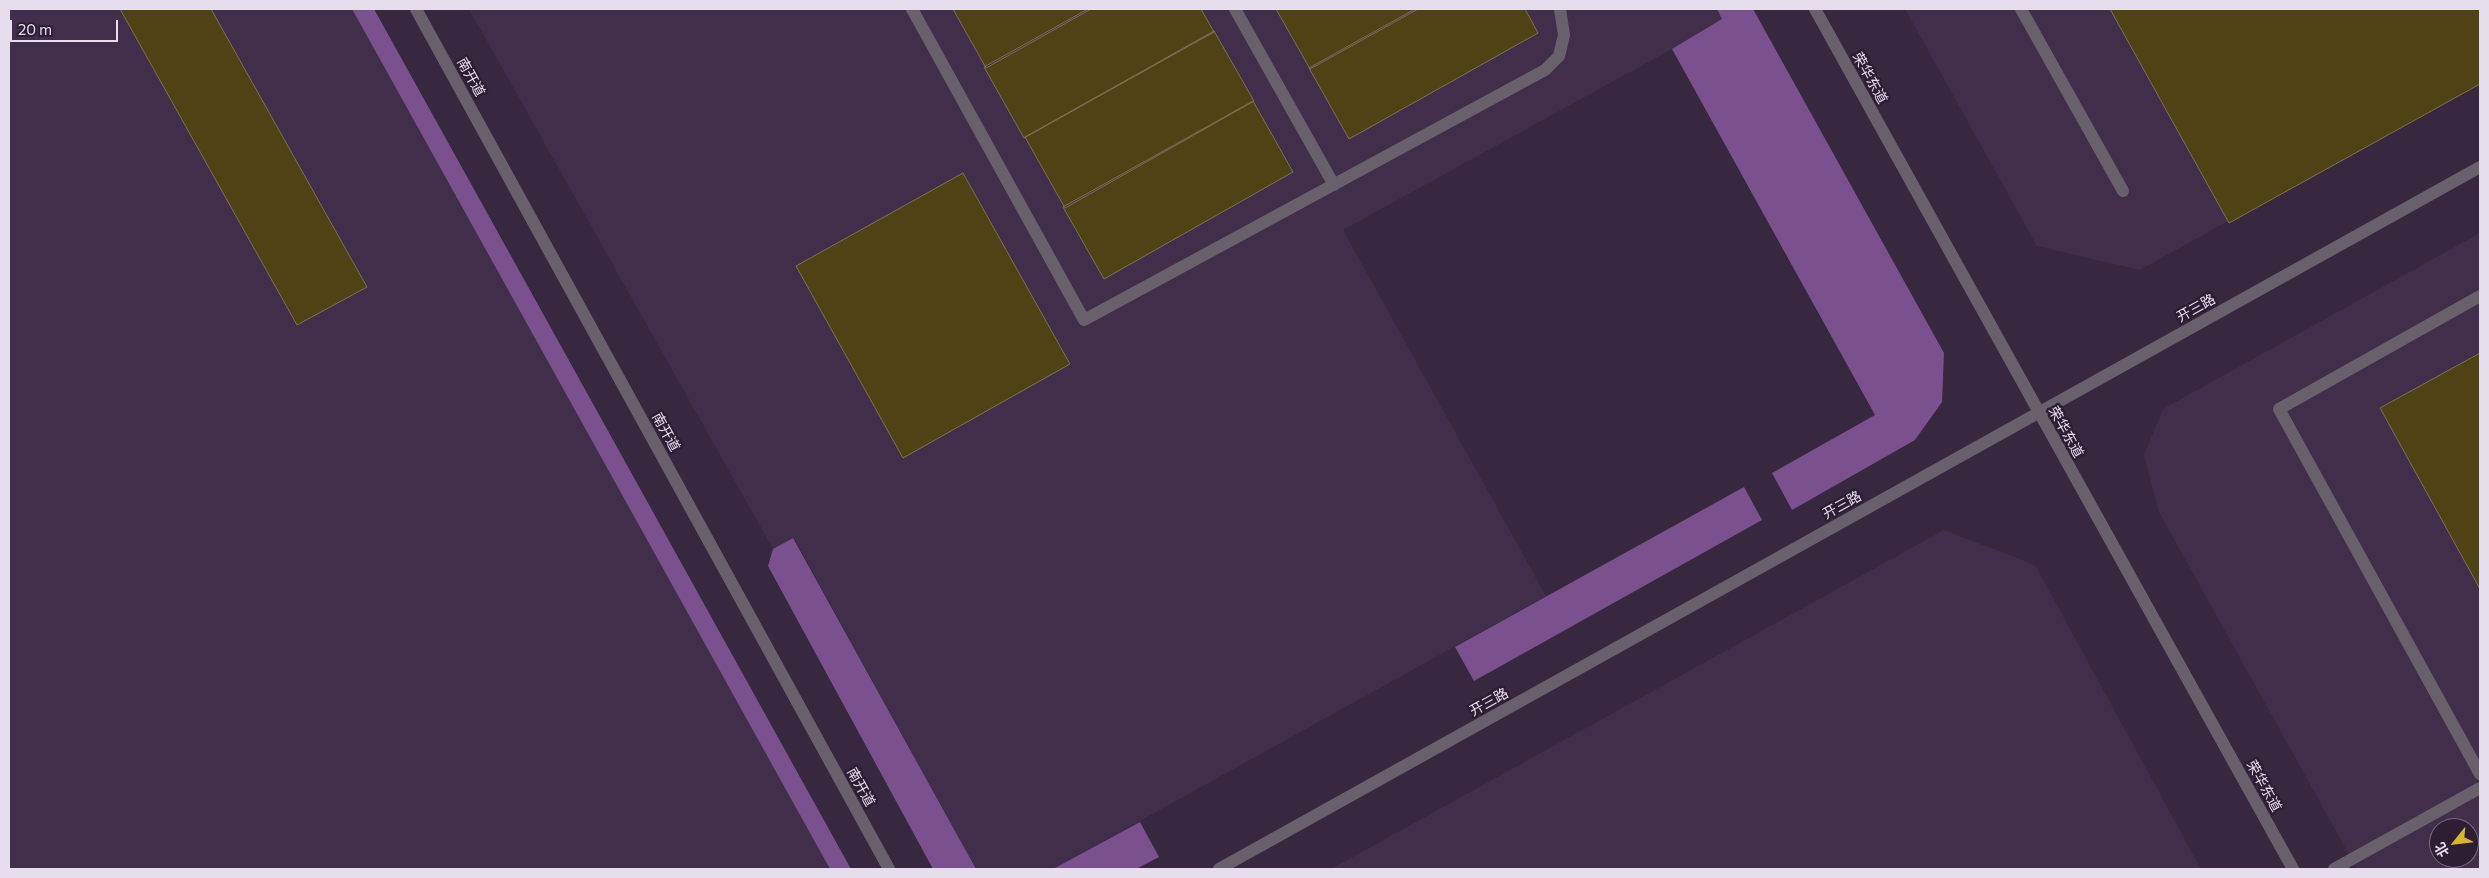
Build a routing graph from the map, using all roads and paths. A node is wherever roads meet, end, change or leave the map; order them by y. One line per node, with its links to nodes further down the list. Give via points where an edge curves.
1 (416, 9): 14 (street, 南开道)
2 (912, 9): 8 (street, via 1084,320)
3 (1235, 9): 8 (street)
4 (1560, 9): 8 (street, via 1564,35 1559,56 1545,70)
5 (1815, 9): 11 (street, 荣华东道)
6 (2021, 9): 9 (street)
7 (2480, 167): 11 (street, 开三路)
8 (1334, 185)
9 (2123, 191)
10 (2480, 296): 12 (street, via 2278,408)
11 (2038, 413): 15 (street, 开三路); 16 (street, 荣华东道)
12 (2480, 774)
13 (2480, 788): 17 (street)
14 (889, 869)
15 (1219, 869)
16 (2293, 869)
17 (2334, 869)

